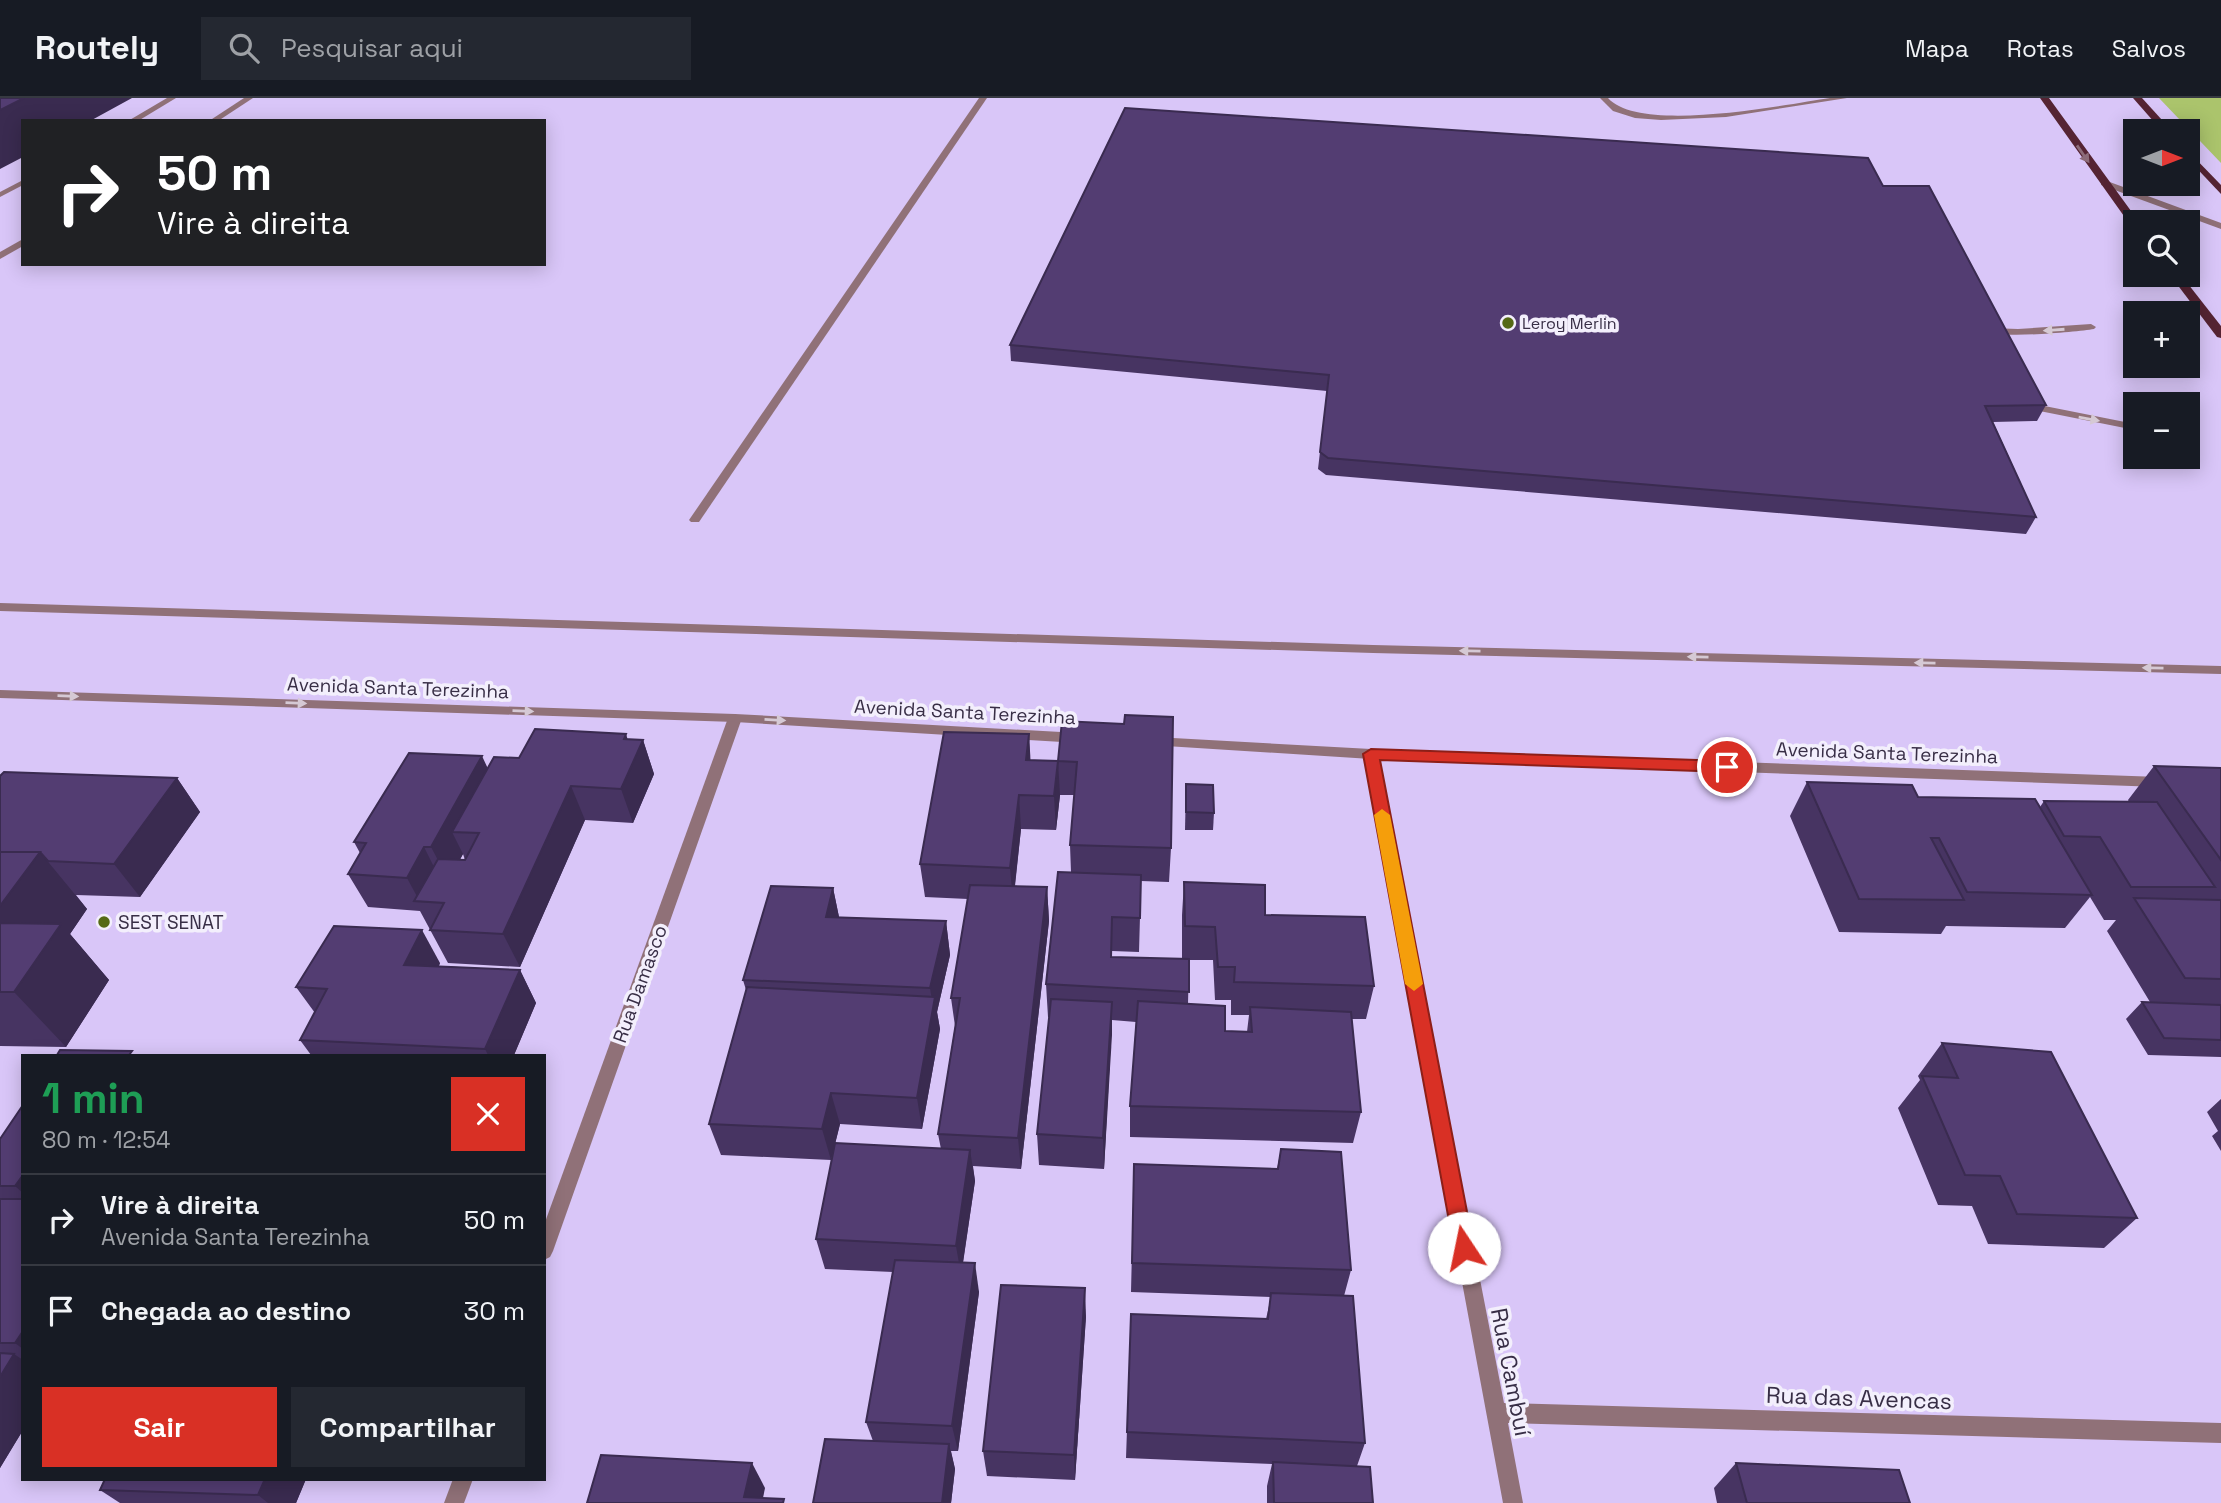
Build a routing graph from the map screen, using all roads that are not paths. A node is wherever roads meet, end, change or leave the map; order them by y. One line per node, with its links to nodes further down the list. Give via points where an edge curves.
1 (172, 98): 8 (street)
2 (249, 98): 9 (street)
3 (983, 98): 26 (street)
4 (1604, 98): 5 (street, via 1616,110 1659,116 1738,115)
5 (1843, 98)
6 (2044, 98): 13 (main road, one-way to 13)
7 (2137, 98): 10 (main road)
8 (135, 119)
9 (216, 119)
10 (2156, 119)
11 (2200, 167): 14 (main road)
12 (21, 183): 15 (street)
13 (2104, 183): 16 (main road); 17 (street)
14 (2221, 191)
15 (0, 195)
16 (2124, 210)
17 (2221, 226)
18 (21, 243): 19 (street)
19 (0, 256)
20 (2184, 287): 23 (main road)
21 (2091, 327): 22 (street, one-way to 22)
22 (1990, 331)
23 (2221, 334)
24 (2029, 406): 25 (street, one-way to 25)
25 (2123, 425)
26 (695, 520)
27 (0, 607): 28 (street, one-way to 27)
28 (2221, 670)
29 (0, 694): 30 (street, Avenida Santa Terezinha, one-way to 30)
30 (735, 718): 31 (street, Avenida Santa Terezinha, one-way to 31); 35 (street, Rua Damasco)
31 (1094, 738)
32 (1136, 741): 33 (street, Avenida Santa Terezinha)
33 (1371, 754): 34 (street, Avenida Santa Terezinha); 36 (street, Rua Cambuí)
34 (2179, 783)
35 (546, 1245)
36 (1495, 1413): 37 (street, Rua das Avencas); 40 (street, Rua Cambuí)
37 (2221, 1433)
38 (462, 1481): 39 (street)
39 (454, 1503)
40 (1513, 1503)

